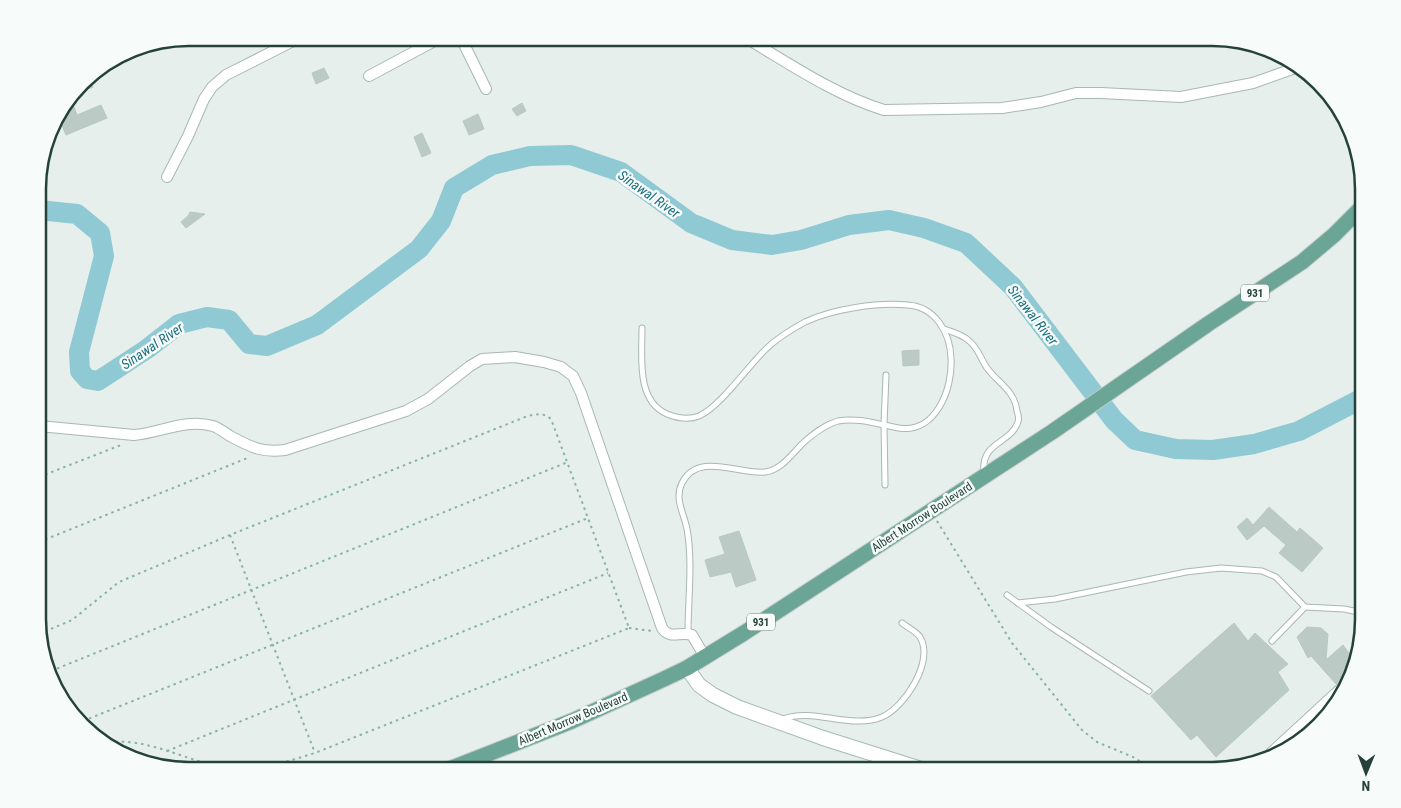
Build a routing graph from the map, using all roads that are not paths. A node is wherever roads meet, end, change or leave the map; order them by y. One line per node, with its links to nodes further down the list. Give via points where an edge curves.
1 (760, 46): 5 (street, via 819,81 866,105 884,110 1002,108 1076,93 1181,97 1253,83)
2 (281, 47): 8 (street, via 218,81 204,99)
3 (423, 47): 6 (street)
4 (465, 47): 7 (street)
5 (1290, 70)
6 (368, 76)
7 (486, 90)
8 (167, 177)
9 (1354, 215): 15 (main road, Albert Morrow Boulevard / 931, via 1302,262)
10 (642, 328): 11 (lane, via 644,385 653,403 664,413 680,419 698,417 712,408 767,347 806,322 846,310 900,304 919,306 935,316)
11 (944, 329): 13 (lane, via 952,360 939,409 925,423 912,428); 15 (lane, via 969,340 992,374 1012,393 1017,408 1018,421 1012,431 985,456)
12 (886, 375): 13 (lane)
13 (884, 424): 16 (lane); 22 (lane, via 840,421 822,427 787,461 768,472 744,472 712,465 701,467 687,476 679,494 687,528)
14 (46, 427): 22 (street, via 134,435 198,424 214,427 268,452 284,450 406,411 428,399 482,359 515,357 561,367 573,376 581,393 664,631 671,635)
15 (984, 476): 24 (main road, Albert Morrow Boulevard / 931)
16 (885, 485)
17 (1007, 595): 18 (lane)
18 (1018, 603): 19 (lane, via 1221,568 1262,571 1276,577); 26 (lane)
19 (1305, 607): 20 (lane); 23 (lane)
20 (1354, 611)
21 (902, 623): 28 (lane, via 919,636 924,653 922,667 910,691 897,706 882,717 862,721 794,716)
22 (688, 633): 24 (street)
23 (1272, 641)
24 (705, 657): 25 (main road, Albert Morrow Boulevard / 931)
25 (687, 668): 28 (street, via 699,685 712,695); 31 (main road, Albert Morrow Boulevard / 931, via 572,721)
26 (1149, 691)
27 (1330, 699): 29 (street)
28 (778, 722): 30 (street)
29 (1284, 742)
30 (897, 761)
31 (468, 762)

